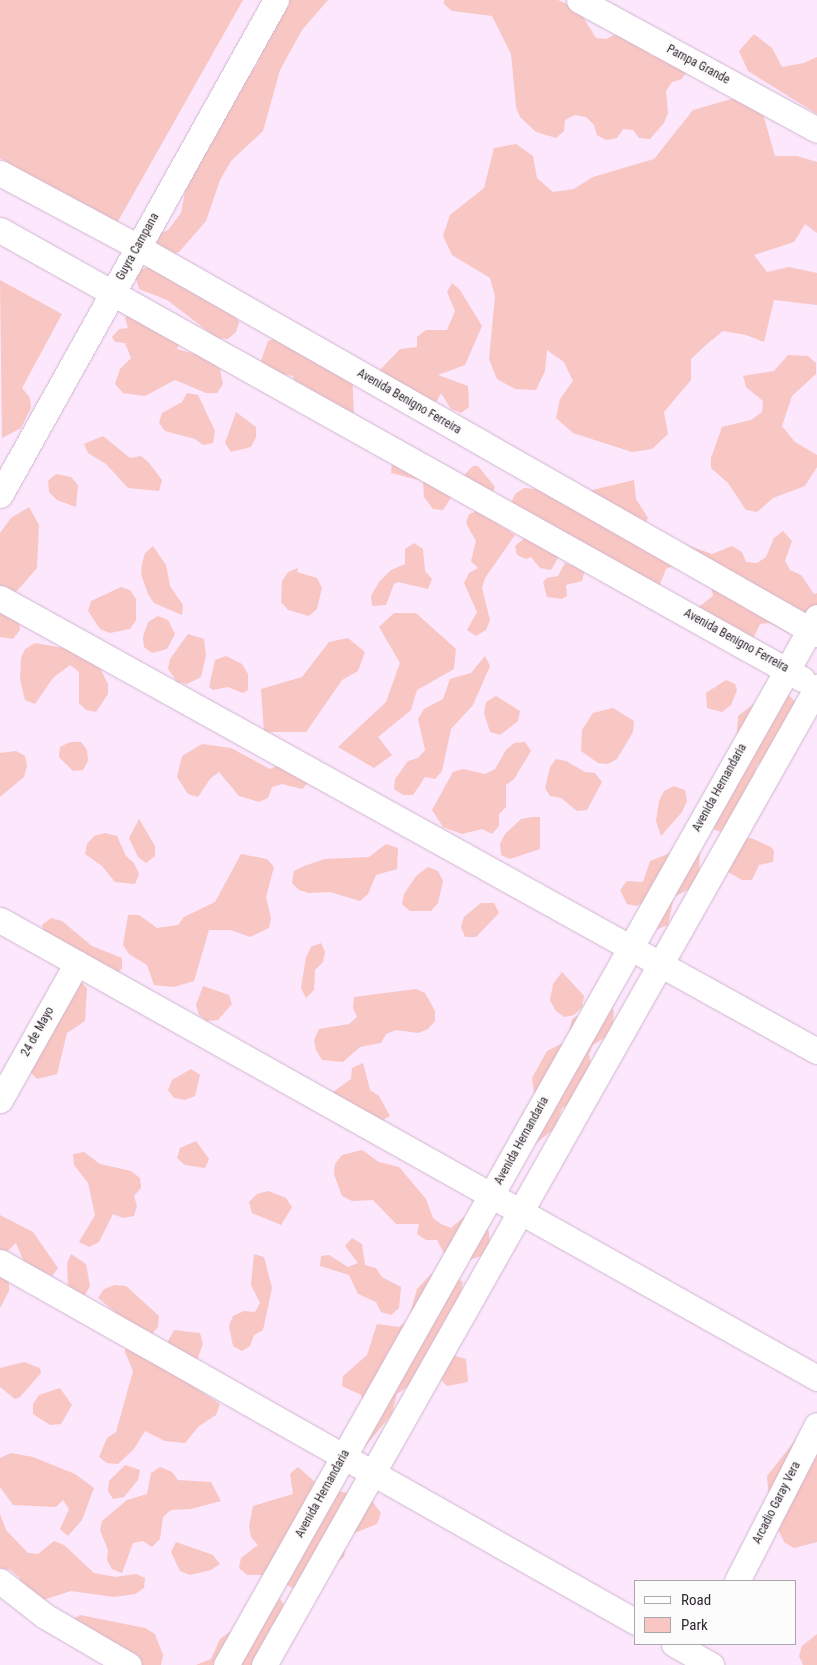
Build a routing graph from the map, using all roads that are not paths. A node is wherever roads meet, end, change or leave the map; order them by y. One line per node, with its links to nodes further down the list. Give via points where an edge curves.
1 (276, 0): 7 (street, Guyra Campana)
2 (579, 0): 3 (street, Pampa Grande)
3 (609, 8): 4 (street, Pampa Grande)
4 (817, 130)
5 (0, 173): 7 (street, Avenida Benigno Ferreira)
6 (0, 230): 8 (street, Avenida Benigno Ferreira)
7 (138, 247): 8 (street, Guyra Campana); 11 (street, Avenida Benigno Ferreira)
8 (113, 293): 9 (street, Guyra Campana); 12 (street, Avenida Benigno Ferreira)
9 (0, 495)
10 (0, 598): 15 (street)
11 (815, 627): 12 (street, Avenida Hernandaria)
12 (787, 670): 13 (street, Avenida Benigno Ferreira); 15 (street, Avenida Hernandaria)
13 (817, 687): 16 (street)
14 (0, 920): 17 (street)
15 (632, 946): 16 (street); 20 (street, Avenida Hernandaria)
16 (661, 962): 18 (street); 21 (street)
17 (77, 963): 19 (street, 24 de Mayo); 20 (street)
18 (817, 1051)
19 (0, 1100)
20 (490, 1196): 21 (street); 25 (street, Avenida Hernandaria)
21 (520, 1213): 23 (street); 26 (street)
22 (0, 1262): 25 (street)
23 (817, 1378)
24 (817, 1425): 27 (street, Arcadio Garay Vera)
25 (344, 1457): 26 (street); 33 (street, Avenida Hernandaria)
26 (372, 1473): 29 (street); 34 (street)
27 (738, 1580)
28 (0, 1581): 32 (street, via 45,1616)
29 (634, 1621)
30 (676, 1645): 31 (street)
31 (702, 1658)
32 (129, 1665)
33 (226, 1665)
34 (264, 1665)

